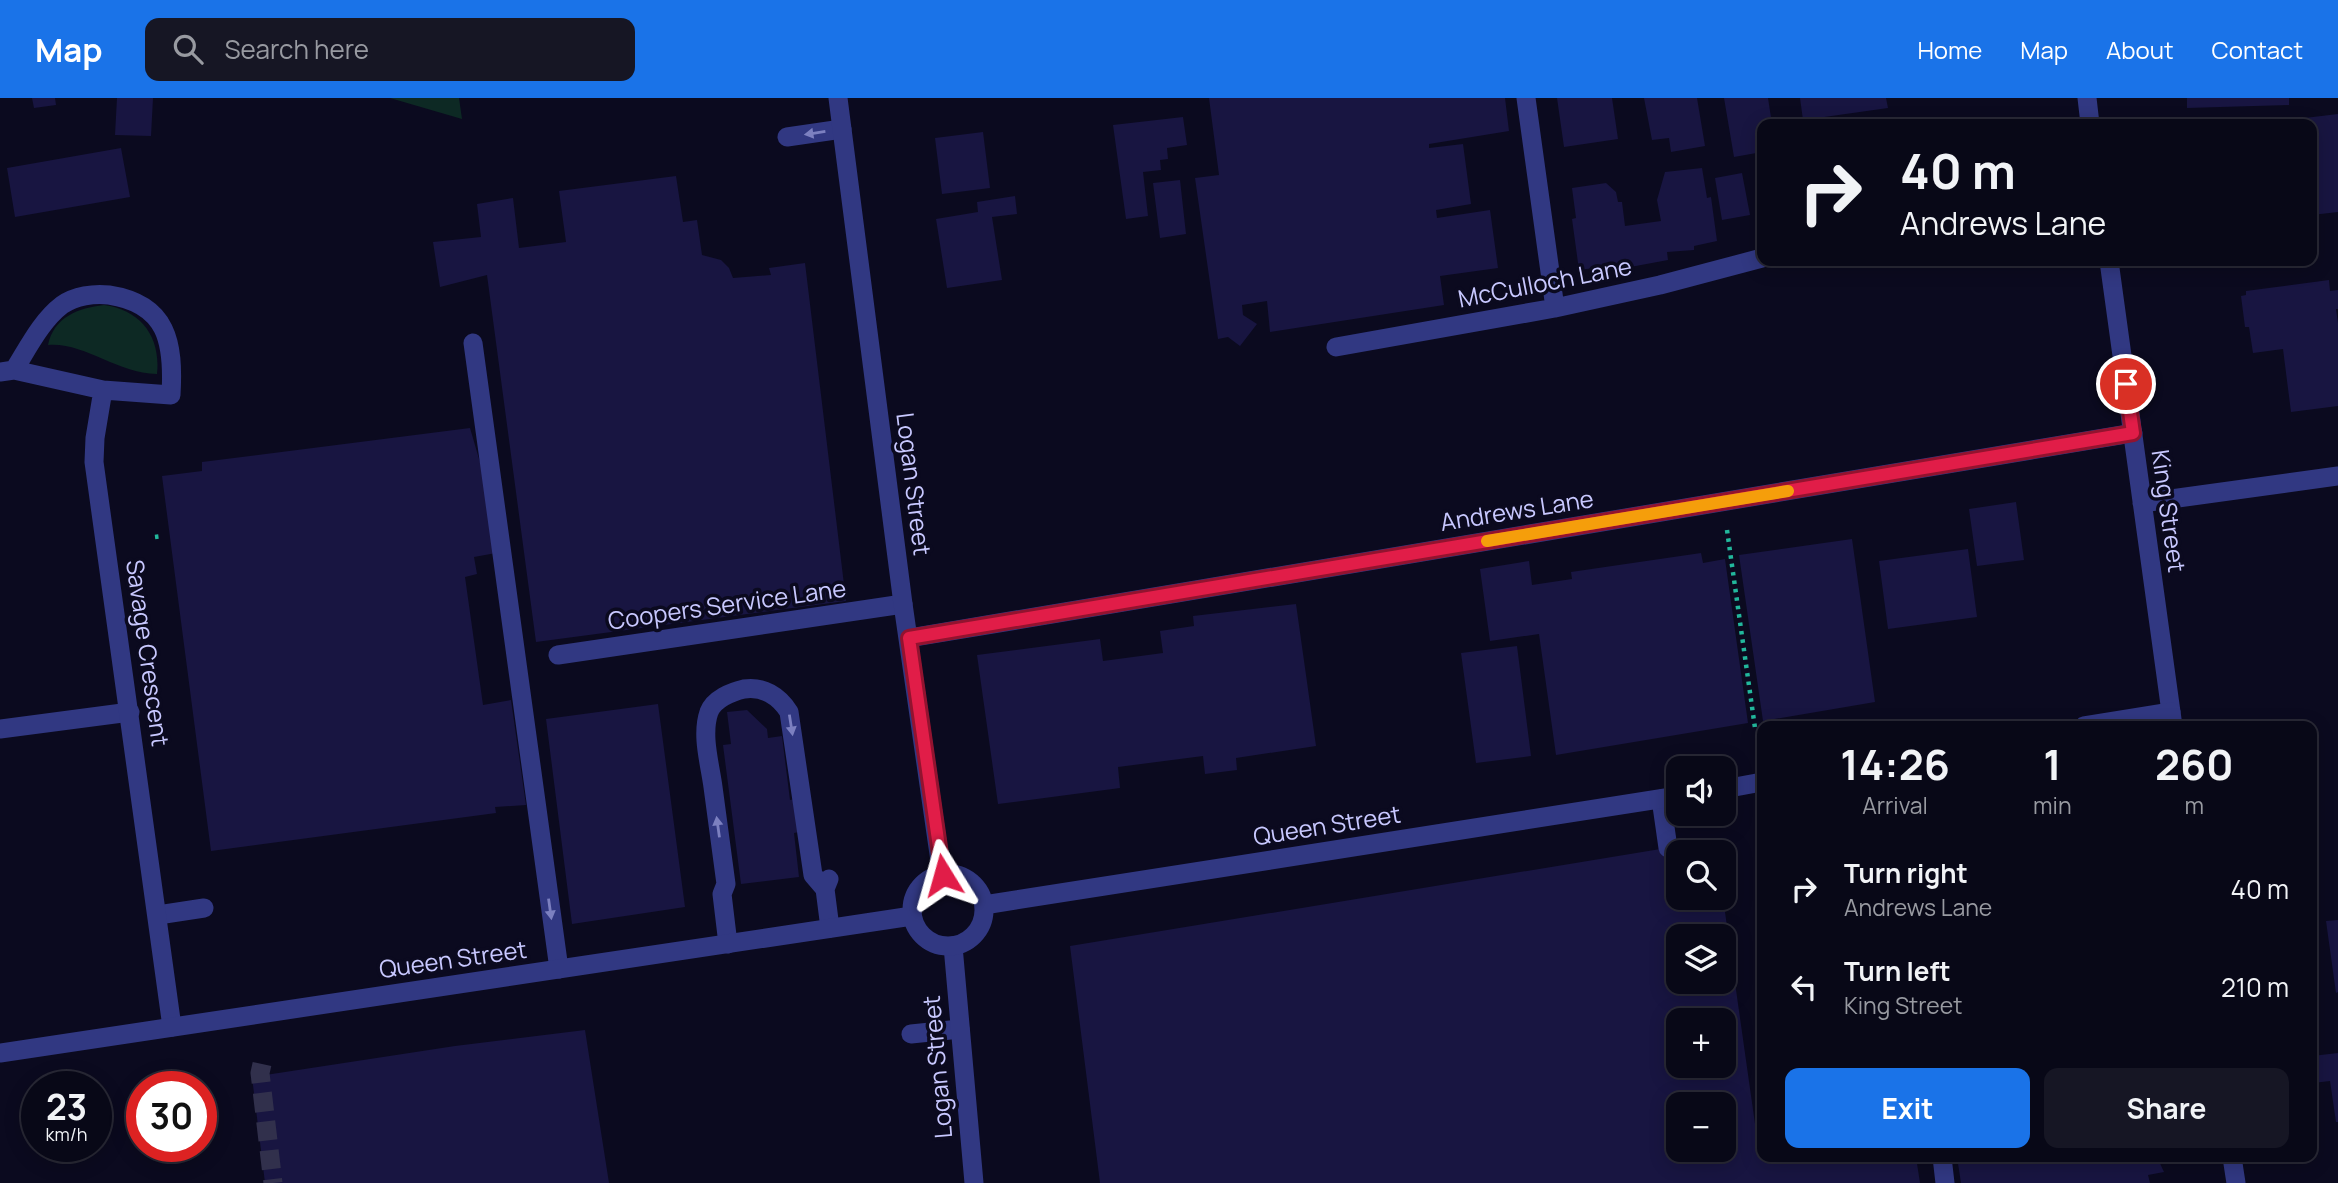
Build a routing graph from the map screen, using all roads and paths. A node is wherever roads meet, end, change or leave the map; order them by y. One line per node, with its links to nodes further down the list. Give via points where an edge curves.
1 (838, 98): 5 (street, Logan Street)
2 (1526, 98): 9 (street)
3 (2087, 98): 4 (street)
4 (2089, 119)
5 (842, 129): 6 (street, one-way to 6); 20 (street, Logan Street)
6 (787, 137)
7 (1757, 259): 9 (street, McCulloch Lane)
8 (2110, 266): 14 (street, King Street)
9 (1555, 308): 11 (street, McCulloch Lane)
10 (473, 343): 39 (street, one-way to 39)
11 (1336, 347)
12 (7, 371): 13 (street); 13 (street, via 51,314 65,303 87,295 131,299 152,313 165,331 173,365 171,395)
13 (103, 390): 23 (street, Savage Crescent, via 94,462)
14 (2133, 433): 16 (street, Andrews Lane); 17 (street, King Street)
15 (2338, 476): 17 (street)
16 (1723, 502): 21 (street, Andrews Lane); 26 (path)
17 (2142, 503): 24 (street, King Street)
18 (163, 536): 19 (path)
19 (155, 537)
20 (903, 604): 21 (street, Logan Street); 22 (street, Coopers Service Lane)
21 (909, 638): 31 (street, Logan Street)
22 (558, 654)
23 (130, 712): 27 (street); 34 (street, Savage Crescent)
24 (2172, 719): 25 (street)
25 (2147, 721)
26 (1755, 728)
27 (0, 729)
28 (1757, 783): 29 (street)
29 (1736, 787)
30 (1666, 797): 32 (street, Queen Street)
31 (943, 875): 32 (street, via 974,885); 35 (street, via 922,885)
32 (984, 905): 38 (street, via 980,927 964,943)
33 (204, 908): 34 (street)
34 (158, 915): 40 (street, Savage Crescent)
35 (912, 916): 36 (street, Queen Street); 38 (street, via 931,942)
36 (830, 928): 37 (street, Queen Street); 37 (street, one-way to 36, via 722,894 726,884 706,739 710,710 716,701 744,689 769,692 789,712 813,875 827,883)
37 (728, 944): 39 (street, Queen Street)
38 (953, 946): 41 (street, Logan Street)
39 (559, 969): 40 (street, Queen Street)
40 (172, 1027): 43 (street, Queen Street)
41 (960, 1029): 42 (street); 46 (street, Logan Street)
42 (911, 1034)
43 (0, 1053)
44 (1943, 1162): 47 (street)
45 (2233, 1162): 48 (street)
46 (974, 1183)
47 (1945, 1183)
48 (2236, 1183)

